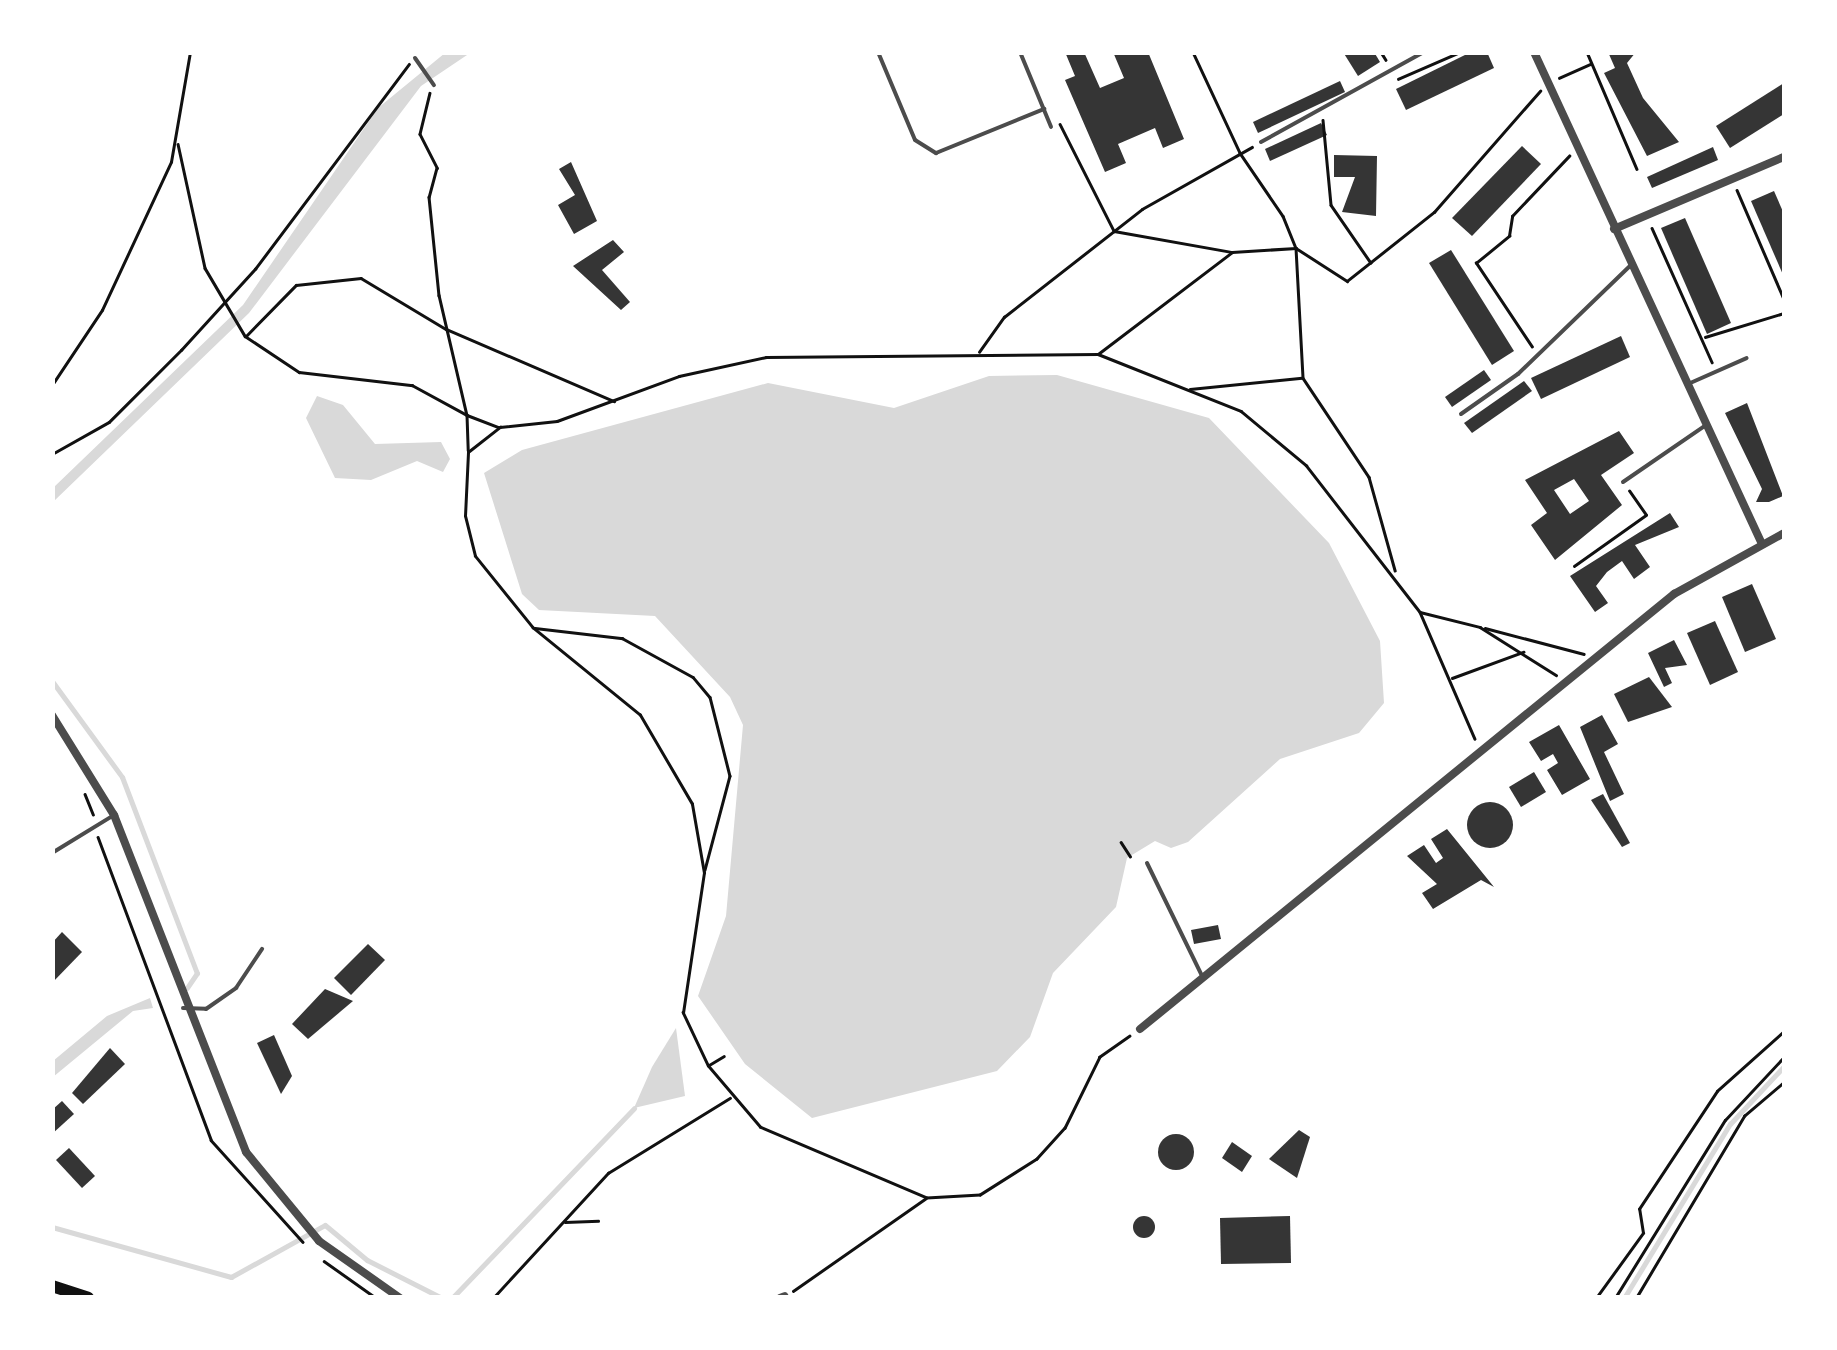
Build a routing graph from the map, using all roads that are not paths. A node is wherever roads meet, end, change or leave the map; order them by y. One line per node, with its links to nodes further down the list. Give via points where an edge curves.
1 (878, 52): 7 (lane, via 915,140 936,153)
2 (1020, 52): 7 (lane)
3 (1424, 52): 9 (lane)
4 (1534, 52): 11 (street)
5 (415, 58): 6 (lane)
6 (434, 85)
7 (1044, 109): 8 (lane)
8 (1051, 128)
9 (1261, 142)
10 (1784, 157): 11 (street)
11 (1614, 229): 12 (street)
12 (1630, 265): 14 (street); 15 (lane, via 1538,356)
13 (1748, 358): 14 (lane)
14 (1687, 384): 16 (street)
15 (1462, 414)
16 (1706, 425): 17 (lane); 19 (street)
17 (1622, 482)
18 (1784, 533): 19 (street)
19 (1762, 544): 25 (street, via 1674,594)
20 (52, 715): 21 (street)
21 (114, 815): 22 (lane); 26 (street)
22 (52, 853)
23 (1147, 863): 25 (lane)
24 (262, 948): 26 (lane, via 236,988 206,1009)
25 (1203, 978): 27 (street)
26 (183, 1008): 30 (street, via 231,1126 307,1230)
27 (1140, 1029)
28 (52, 1286): 29 (highway)
29 (88, 1298)
30 (400, 1298)

